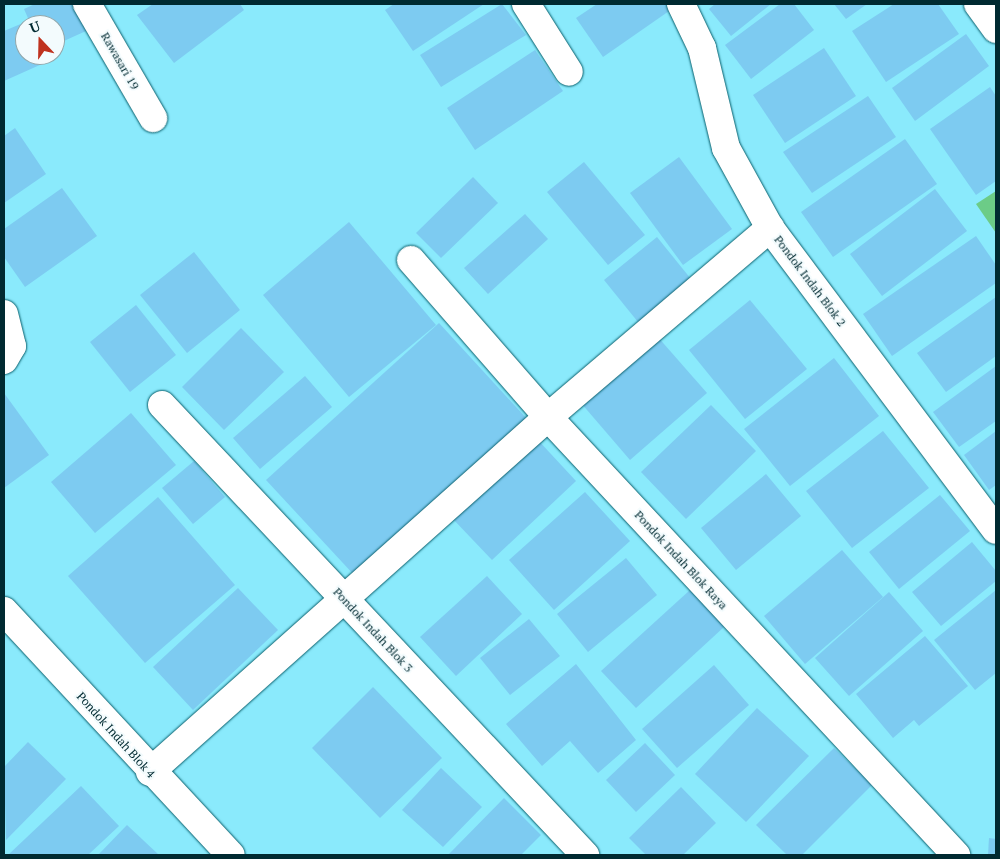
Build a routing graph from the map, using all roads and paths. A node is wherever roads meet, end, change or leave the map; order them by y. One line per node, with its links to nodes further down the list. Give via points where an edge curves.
1 (86, 4): 7 (street, Rawasari 19)
2 (526, 4): 6 (street)
3 (681, 4): 8 (street, Pondok Indah Blok 2, via 702,48 726,148)
4 (978, 4): 5 (street)
5 (996, 29)
6 (570, 72)
7 (153, 118)
8 (770, 228): 13 (street); 14 (street, Pondok Indah Blok 2)
9 (411, 260): 13 (street, Pondok Indah Blok Raya)
10 (4, 314): 11 (street, via 12,346)
11 (4, 360)
12 (162, 405): 15 (street, Pondok Indah Blok 3)
13 (548, 417): 15 (street); 20 (street, Pondok Indah Blok Raya)
14 (996, 530)
15 (344, 599): 17 (street); 19 (street, Pondok Indah Blok 3)
16 (4, 611): 17 (street, Pondok Indah Blok 4)
17 (150, 772): 18 (street, Pondok Indah Blok 4)
18 (231, 855)
19 (585, 855)
20 (956, 855)

